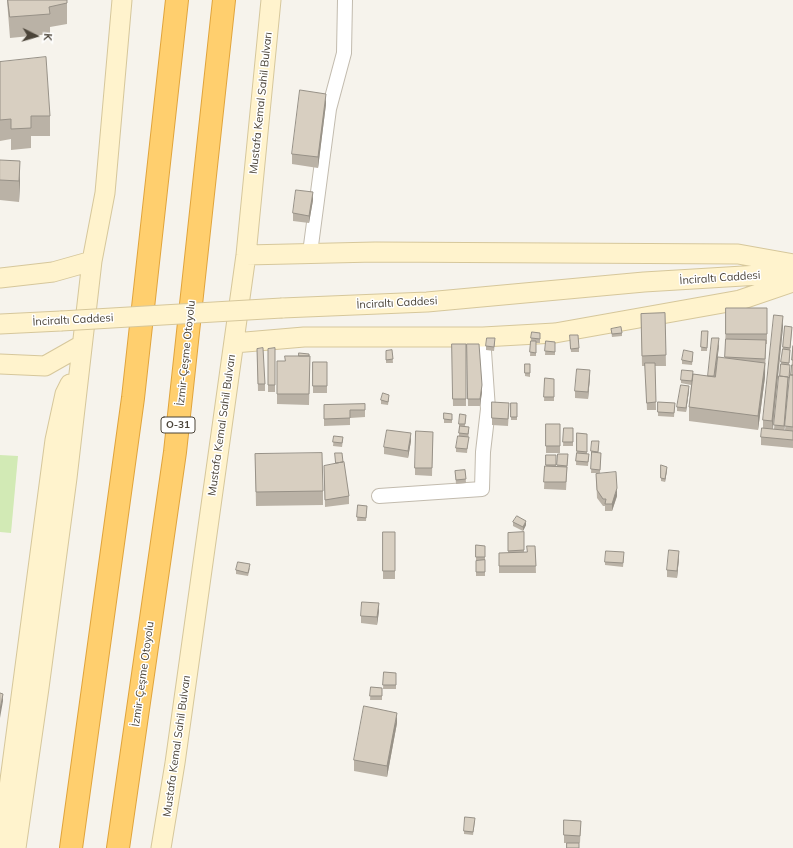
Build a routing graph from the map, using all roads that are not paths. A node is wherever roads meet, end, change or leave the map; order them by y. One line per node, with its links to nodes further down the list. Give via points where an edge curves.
1 (122, 0): 8 (main road, via 105,193)
2 (177, 0): 24 (highway, via 133,398)
3 (224, 0): 25 (highway, İzmir-Çeşme Otoyolu / O-31, via 175,452)
4 (271, 0): 7 (main road, Mustafa Kemal Sahil Bulvarı)
5 (345, 0): 6 (street, via 344,53 330,109)
6 (310, 254): 7 (main road); 9 (main road, via 738,254)
7 (246, 255): 15 (main road, Mustafa Kemal Sahil Bulvarı)
8 (92, 261): 11 (main road, via 53,272); 16 (main road)
9 (793, 264)
10 (793, 273): 13 (main road, İnciraltı Caddesi, bridge, via 644,282 427,302)
11 (0, 278)
12 (793, 282): 14 (main road, via 740,300 555,333)
13 (0, 324)
14 (483, 337): 15 (main road, via 304,337); 20 (street, via 488,409 482,489)
15 (234, 343): 26 (main road, Mustafa Kemal Sahil Bulvarı)
16 (81, 355): 18 (main road); 19 (main road); 23 (main road)
17 (0, 364): 18 (main road)
18 (45, 366): 19 (main road, via 55,376)
19 (65, 394): 21 (main road, via 55,440 35,601)
20 (379, 496)
21 (2, 820): 22 (main road)
22 (1, 848)
23 (16, 848)
24 (71, 848)
25 (118, 848)
26 (161, 848)

